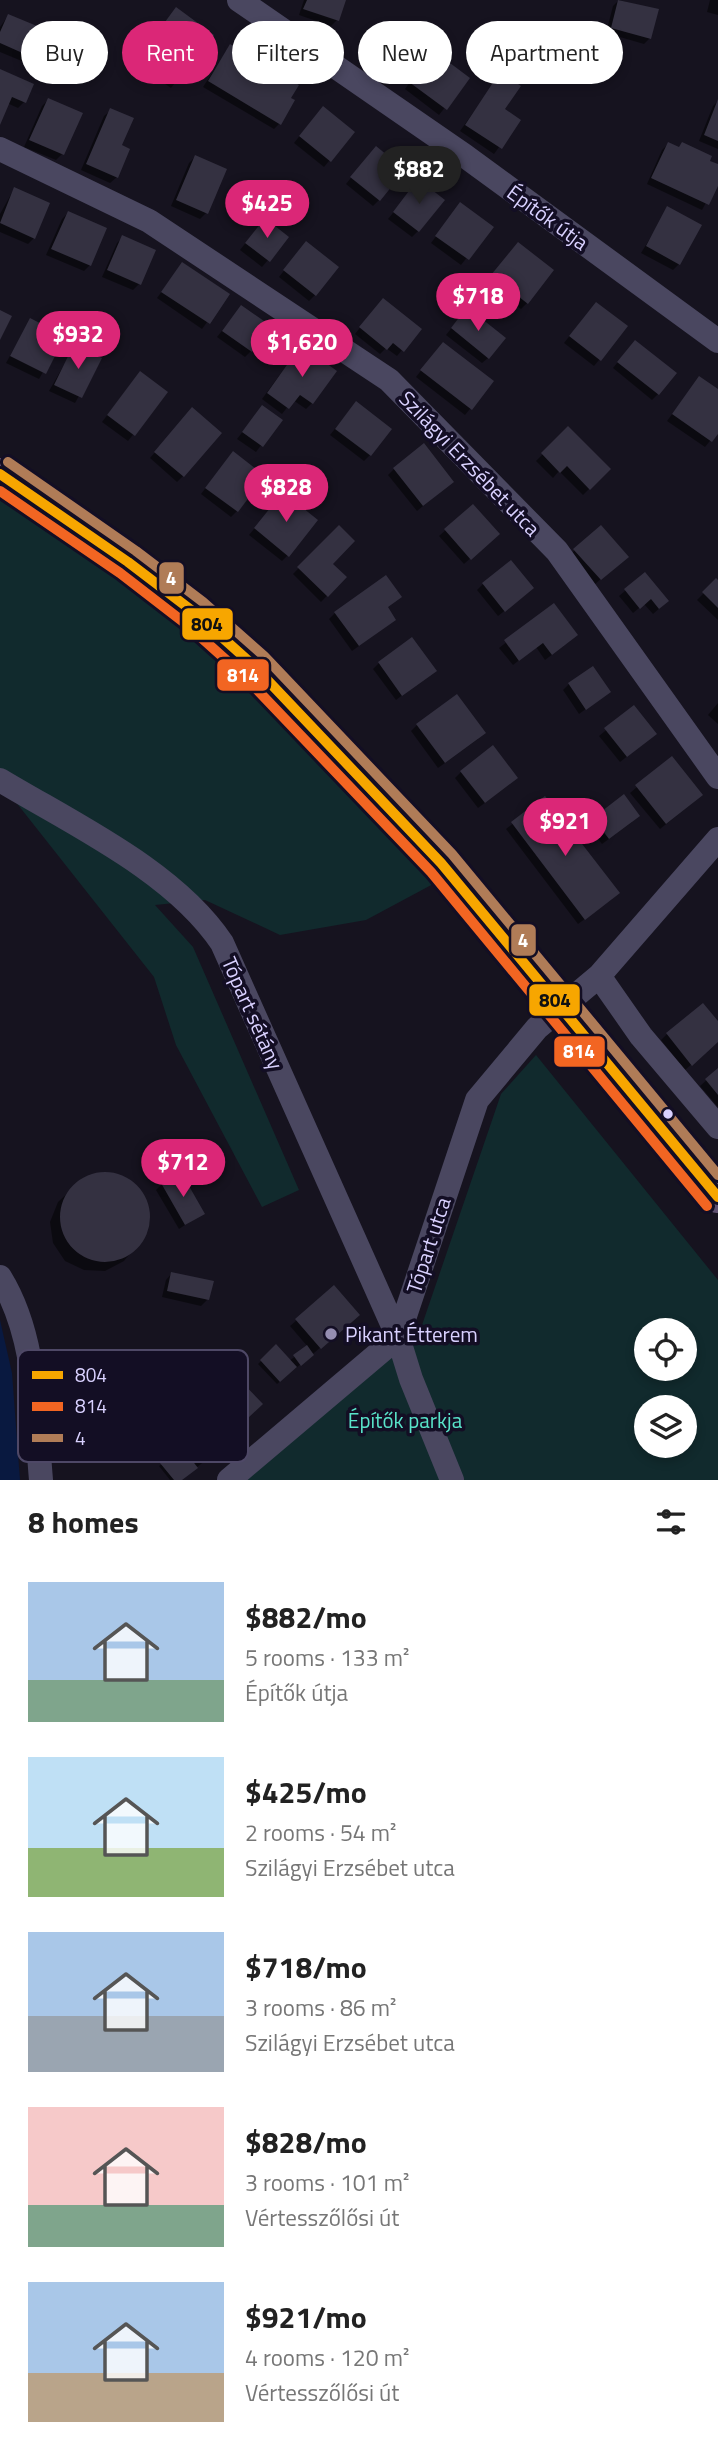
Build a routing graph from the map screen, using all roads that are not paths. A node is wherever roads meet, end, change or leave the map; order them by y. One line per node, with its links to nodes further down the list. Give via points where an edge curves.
1 (239, 0): 3 (street, Építők útja)
2 (0, 149): 5 (street, Szilágyi Erzsébet utca, via 149,221 389,380 557,551)
3 (717, 334)
4 (0, 474): 9 (main road, via 128,562 254,666 432,854)
5 (718, 777)
6 (0, 779): 13 (street, Tópart sétány, via 128,858 208,923 233,967)
7 (718, 839): 8 (street, Tópart utca)
8 (599, 976): 9 (street, Tópart utca); 10 (street, via 641,1036)
9 (560, 1008): 11 (main road); 13 (street, Tópart utca, via 519,1048 477,1100)
10 (718, 1127)
11 (718, 1197)
12 (0, 1277): 14 (street, via 15,1305)
13 (398, 1337): 17 (street); 18 (street, Tópart sétány)
14 (28, 1350)
15 (39, 1462): 16 (street)
16 (41, 1480)
17 (229, 1480)
18 (452, 1480)

